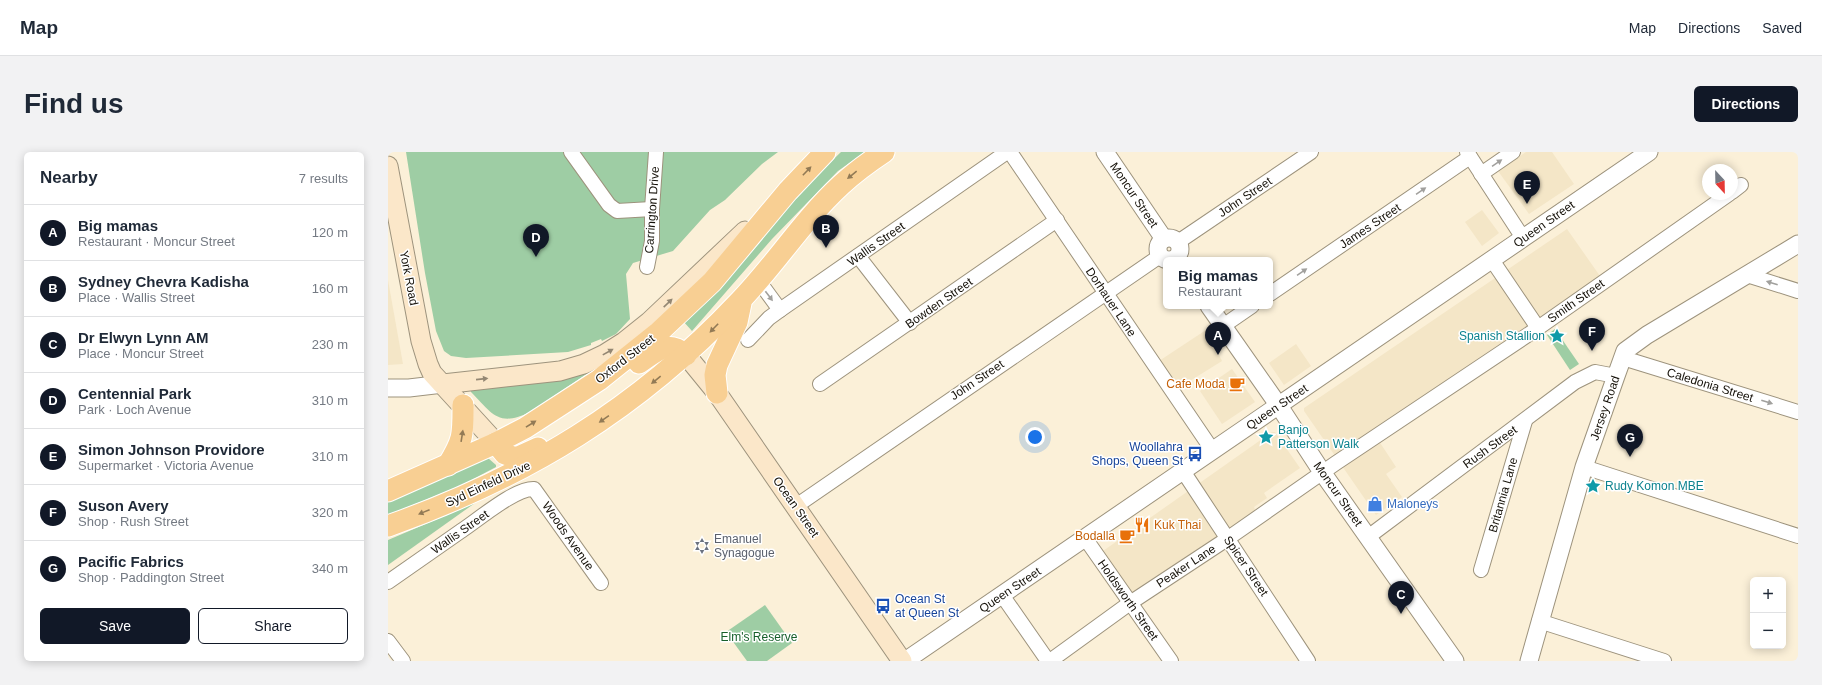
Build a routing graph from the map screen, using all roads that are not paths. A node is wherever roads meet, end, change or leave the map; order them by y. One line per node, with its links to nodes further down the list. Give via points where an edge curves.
1 (571, 152): 15 (street, via 608,205 617,211)
2 (656, 152): 15 (street, Carrington Drive)
3 (825, 152): 13 (main road, Oxford Street, one-way to 3)
4 (884, 152): 24 (main road, one-way to 24, via 835,190)
5 (1009, 152): 16 (street, Dorhauer Lane); 20 (street, Wallis Street)
6 (1105, 152): 19 (street, Moncur Street)
7 (1311, 152): 19 (street, John Street)
8 (1513, 152): 12 (street, one-way to 8)
9 (1649, 152): 17 (street, Queen Street)
10 (1468, 155): 12 (street); 26 (street, James Street, one-way to 10)
11 (388, 166): 40 (main road, York Road, via 421,341 430,370)
12 (1481, 174): 17 (street)
13 (788, 190): 39 (main road, Oxford Street, via 712,282 659,332); 40 (main road, one-way to 13, via 560,371 605,354 649,322)
14 (1720, 200): 34 (street, Smith Street)
15 (652, 209): 22 (street, Carrington Drive, via 652,241)
16 (1056, 220): 25 (street, Dorhauer Lane); 32 (street, Bowden Street)
17 (1523, 238): 21 (street, Queen Street)
18 (1798, 244): 23 (street, Jersey Road)
19 (1171, 251): 25 (street, John Street)
20 (858, 256): 31 (street, Wallis Street); 32 (street)
21 (1492, 260): 34 (street); 45 (street, Queen Street)
22 (647, 267)
23 (1746, 275): 27 (street, one-way to 23); 37 (street, Jersey Road, via 1629,347)
24 (758, 280): 28 (main road); 31 (street, one-way to 31)
25 (1105, 292): 50 (street, Dorhauer Lane); 57 (street, John Street)
26 (1273, 292)
27 (1798, 292)
28 (741, 300): 36 (main road, one-way to 36); 43 (main road, via 737,322 717,364 715,375)
29 (1211, 309): 33 (street, Moncur Street)
30 (1248, 309): 33 (street)
31 (780, 310): 35 (street, Wallis Street)
32 (910, 323): 41 (street, Bowden Street)
33 (1223, 326): 45 (street, Moncur Street)
34 (1538, 328): 54 (street, Smith Street)
35 (748, 340)
36 (686, 355): 39 (main road, via 671,346 663,347 624,374); 43 (main road, Ocean Street); 48 (main road, one-way to 48, via 639,394)
37 (1623, 358): 38 (street, Jersey Road); 46 (street, Caledonia Street, one-way to 46)
38 (1616, 376): 47 (street, Rush Street, via 1595,372 1587,374); 52 (street, Jersey Road)
39 (599, 380): 49 (main road, Oxford Street, one-way to 39, via 525,428)
40 (443, 384): 42 (street); 44 (main road)
41 (820, 384)
42 (388, 388)
43 (718, 393): 57 (main road, Ocean Street)
44 (463, 405): 49 (main road); 51 (main road, one-way to 44, via 463,437)
45 (1279, 406): 50 (street, Queen Street); 54 (street, Moncur Street)
46 (1798, 412)
47 (1525, 421): 59 (street, Rush Street); 63 (street, Britannia Lane)
48 (584, 432): 49 (main road, via 551,442 516,458 505,454); 58 (main road, Syd Einfeld Drive, one-way to 58, via 507,477)
49 (496, 443): 51 (main road)
50 (1213, 451): 53 (street, Queen Street)
51 (448, 465): 56 (main road)
52 (1584, 467): 60 (street); 68 (street, Jersey Road)
53 (1183, 471): 61 (street, Queen Street); 62 (street, Spicer Street)
54 (1322, 472): 59 (street, Moncur Street); 62 (street, Peaker Lane)
55 (534, 489): 64 (street, Wallis Street, via 508,499); 65 (street, Woods Avenue)
56 (388, 491)
57 (796, 506): 72 (main road, Ocean Street)
58 (388, 526)
59 (1368, 536): 70 (street, Moncur Street)
60 (1798, 536)
61 (1085, 538): 66 (street, Queen Street); 67 (street, Holdsworth Street)
62 (1227, 539): 67 (street, Peaker Lane); 76 (street, Spicer Street)
63 (1481, 570)
64 (388, 582)
65 (601, 583)
66 (1002, 595): 73 (street, Queen Street); 74 (street)
67 (1130, 603): 74 (street, Peaker Lane); 75 (street, Holdsworth Street)
68 (1539, 621): 77 (street, Jersey Road); 78 (street)
69 (388, 641): 71 (street)
70 (1452, 660)
71 (403, 661)
72 (902, 661)
73 (905, 661)
74 (1049, 661)
75 (1171, 661)
76 (1308, 661)
77 (1529, 661)
78 (1664, 661)

